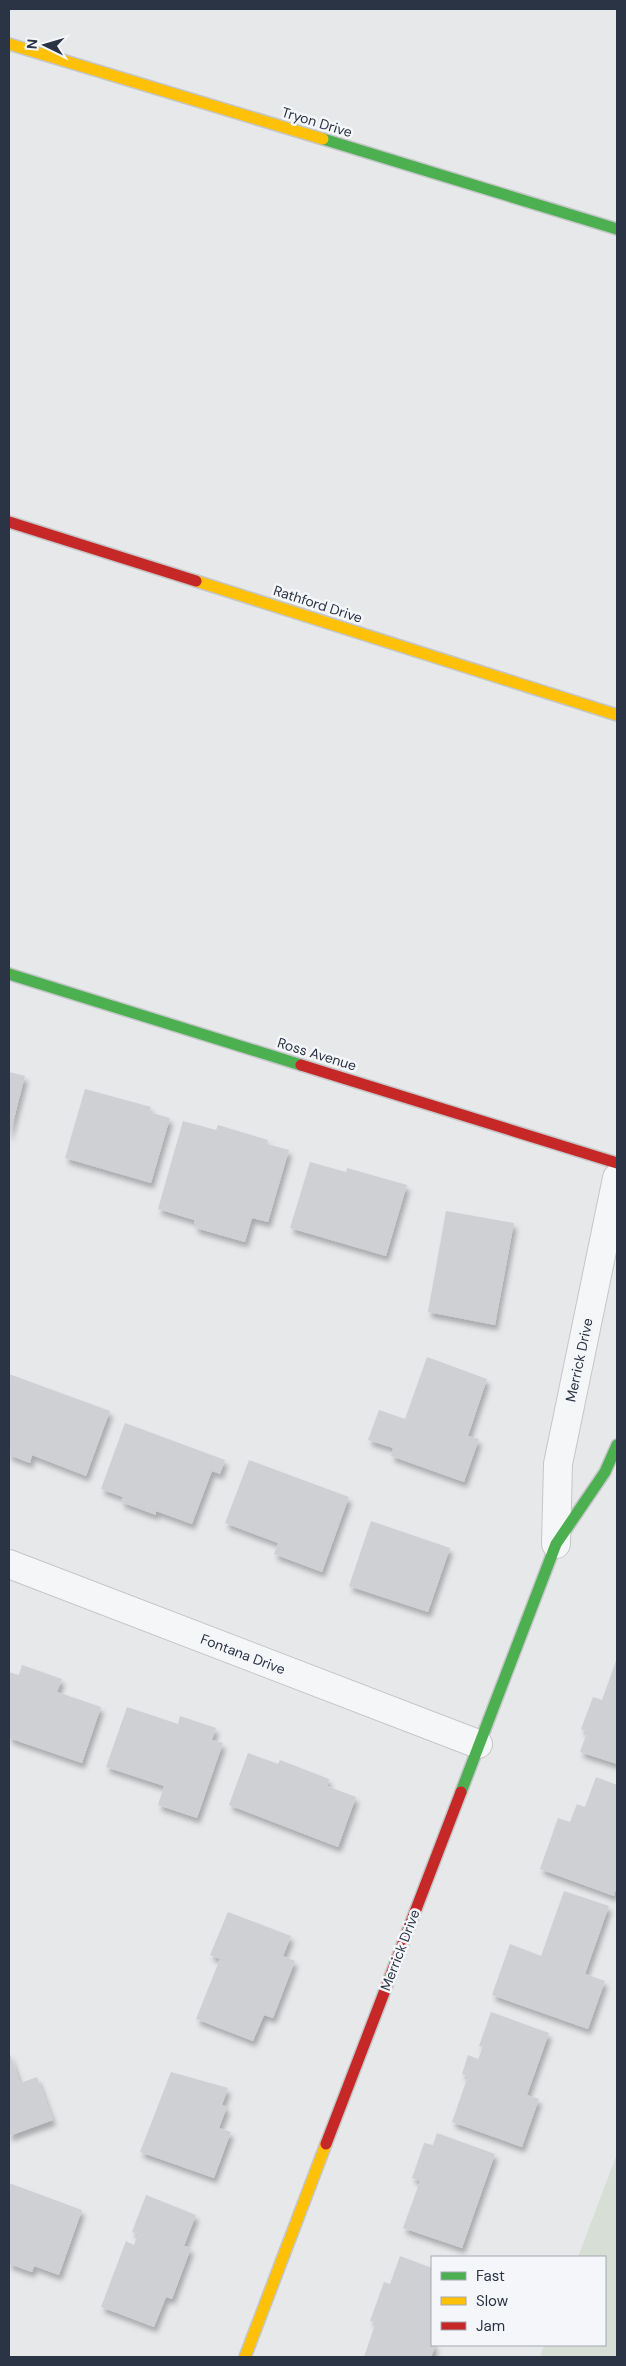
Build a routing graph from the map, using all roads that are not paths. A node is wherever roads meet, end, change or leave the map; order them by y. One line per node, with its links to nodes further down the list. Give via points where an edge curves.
1 (9, 44): 2 (street, Tryon Drive)
2 (617, 229)
3 (9, 522): 4 (street, Rathford Drive)
4 (617, 715)
5 (9, 974): 6 (street, Ross Avenue)
6 (617, 1163)
7 (617, 1178): 9 (street, Merrick Drive, via 558,1464)
8 (617, 1445): 9 (street, Merrick Drive, via 605,1472)
9 (556, 1544): 11 (street, Merrick Drive)
10 (9, 1564): 11 (street, Fontana Drive)
11 (478, 1744): 12 (street, Merrick Drive)
12 (245, 2357)

